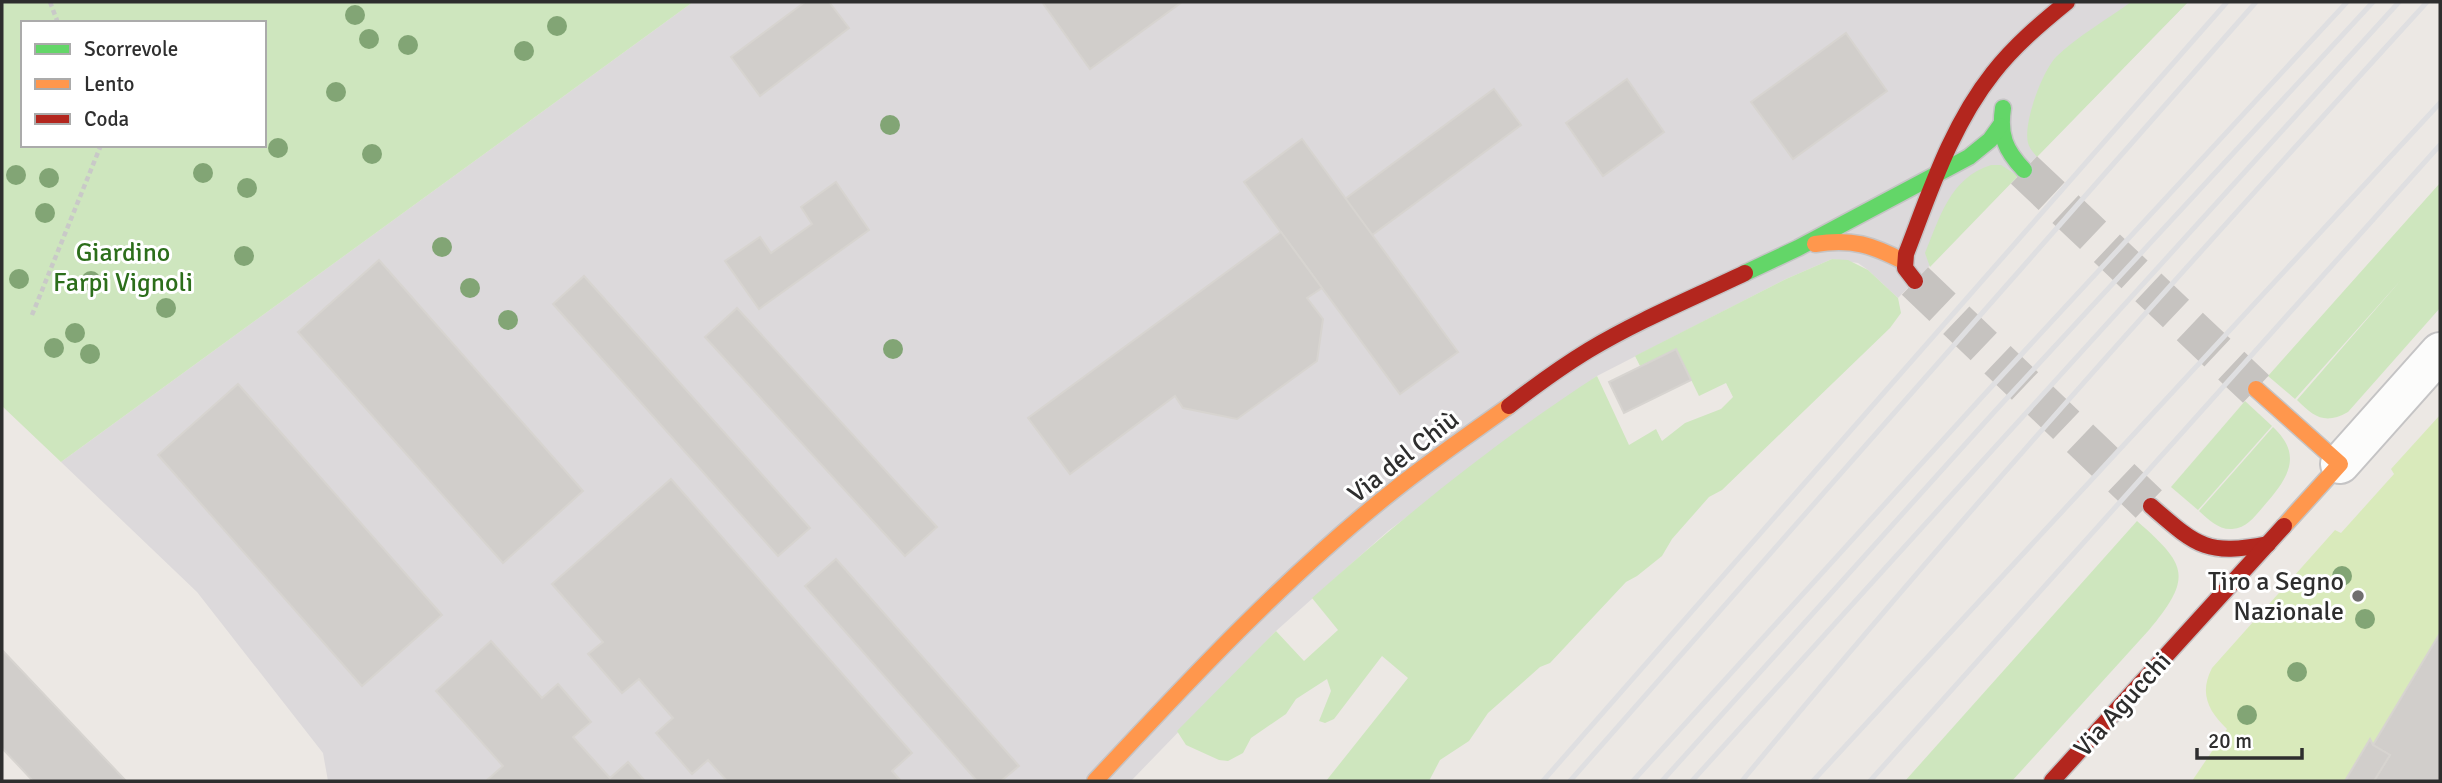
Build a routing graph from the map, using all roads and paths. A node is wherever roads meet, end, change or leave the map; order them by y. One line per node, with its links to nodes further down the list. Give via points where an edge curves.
1 (50, 2): 3 (path)
2 (2067, 2): 4 (street)
3 (57, 21)
4 (2026, 37): 5 (street); 7 (street, via 1973,101)
5 (2000, 126): 7 (street, via 1980,150); 8 (street, via 2007,151)
6 (100, 147): 12 (path)
7 (1940, 170): 9 (street, Via del Chiù); 10 (street)
8 (2024, 170)
9 (1798, 247): 10 (street, Via del Chiù, via 1859,241); 20 (street, Via del Chiù, via 1591,349 1393,491 1238,632)
10 (1905, 262): 11 (street)
11 (1915, 281)
12 (32, 315)
13 (2440, 352): 15 (street, Via Agucchi)
14 (2256, 389): 15 (street)
15 (2340, 464): 17 (street, Via Agucchi)
16 (2151, 506): 17 (street, via 2196,549 2224,551)
17 (2268, 544): 19 (street, Via Agucchi)
18 (2205, 591): 19 (street, Via Agucchi)
19 (2192, 627): 21 (street, Via Agucchi)
20 (1095, 781)
21 (2052, 781)

